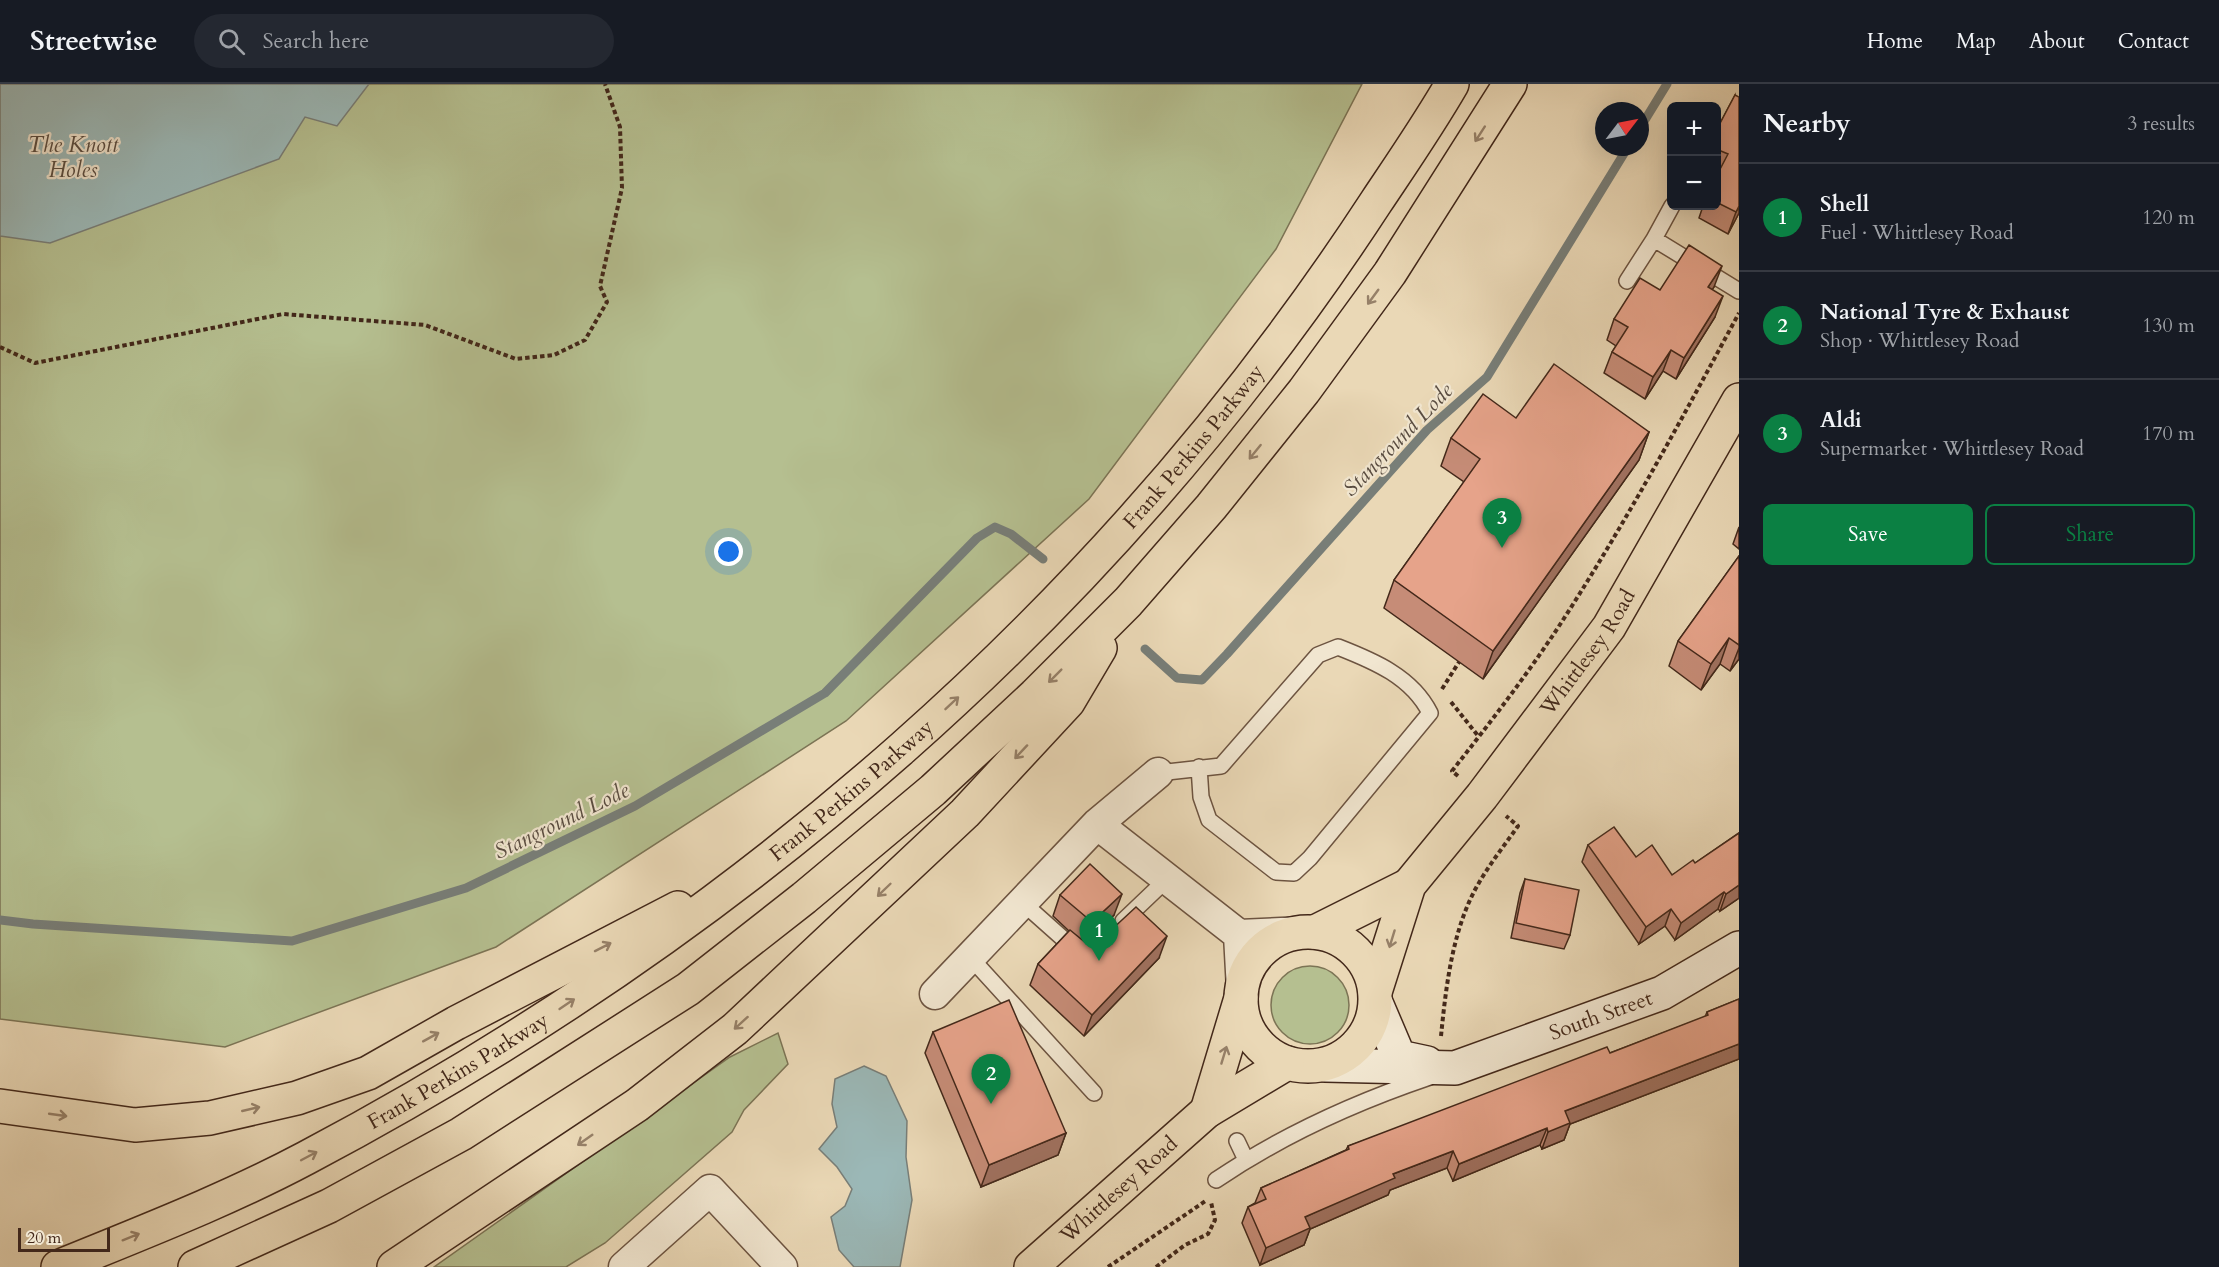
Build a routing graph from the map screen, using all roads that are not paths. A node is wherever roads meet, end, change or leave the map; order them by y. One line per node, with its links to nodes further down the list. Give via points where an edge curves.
1 (1452, 84): 12 (main road, Frank Perkins Parkway, one-way to 1, via 900,752 1091,566 1265,360 1348,244)
2 (1510, 84): 8 (main road, one-way to 8, via 1390,273 1304,391)
3 (1670, 210): 4 (lane)
4 (1654, 239): 5 (lane); 6 (lane)
5 (1627, 281)
6 (1739, 291)
7 (1739, 400): 14 (main road, Whittlesey Road, via 1609,627 1482,796)
8 (1128, 602): 35 (main road, one-way to 35, via 933,790 688,990 461,1134 329,1206); 36 (main road, one-way to 36, via 1068,702 965,813 735,1029 627,1112)
9 (1199, 767): 9 (lane, via 1221,766 1318,655 1338,647 1376,662 1421,695 1430,713 1294,873 1276,872 1209,820 1201,797); 10 (lane)
10 (1158, 773): 11 (street)
11 (1097, 824): 13 (street); 15 (street)
12 (771, 860): 29 (main road, one-way to 12, via 135,1125 210,1118 297,1098 368,1073 467,1017); 34 (main road, Frank Perkins Parkway, one-way to 12, via 303,1160 430,1089 537,1025)
13 (1166, 880): 17 (lane); 18 (street)
14 (1409, 885): 16 (main road, Whittlesey Road); 24 (main road, Whittlesey Road, one-way to 24)
15 (1023, 903): 20 (lane, via 1084,957); 21 (street)
16 (1309, 932): 18 (street); 23 (main road, via 1281,938 1262,950 1248,969); 24 (main road, via 1337,939 1356,951 1370,970)
17 (1109, 934)
18 (1239, 935): 23 (street)
19 (1739, 948): 27 (street, South Street, via 1662,993)
20 (1092, 949)
21 (970, 957): 22 (street); 28 (lane)
22 (935, 994)
23 (1241, 994): 25 (main road, via 1244,1019 1253,1039); 30 (main road, one-way to 23)
24 (1376, 998): 26 (main road, via 1371,1024 1361,1042 1345,1056); 27 (street, via 1399,1057)
25 (1287, 1063): 26 (main road); 30 (main road, Whittlesey Road)
26 (1325, 1065): 27 (street, South Street)
27 (1455, 1068): 32 (lane, via 1380,1094)
28 (1094, 1093)
29 (0, 1106)
30 (1207, 1111): 39 (main road, Whittlesey Road)
31 (1237, 1141): 32 (lane)
32 (1246, 1160): 33 (lane)
33 (1216, 1180)
34 (58, 1267)
35 (195, 1267)
36 (394, 1267)
37 (624, 1267): 38 (street, via 710,1190)
38 (782, 1267)
39 (1031, 1267)

